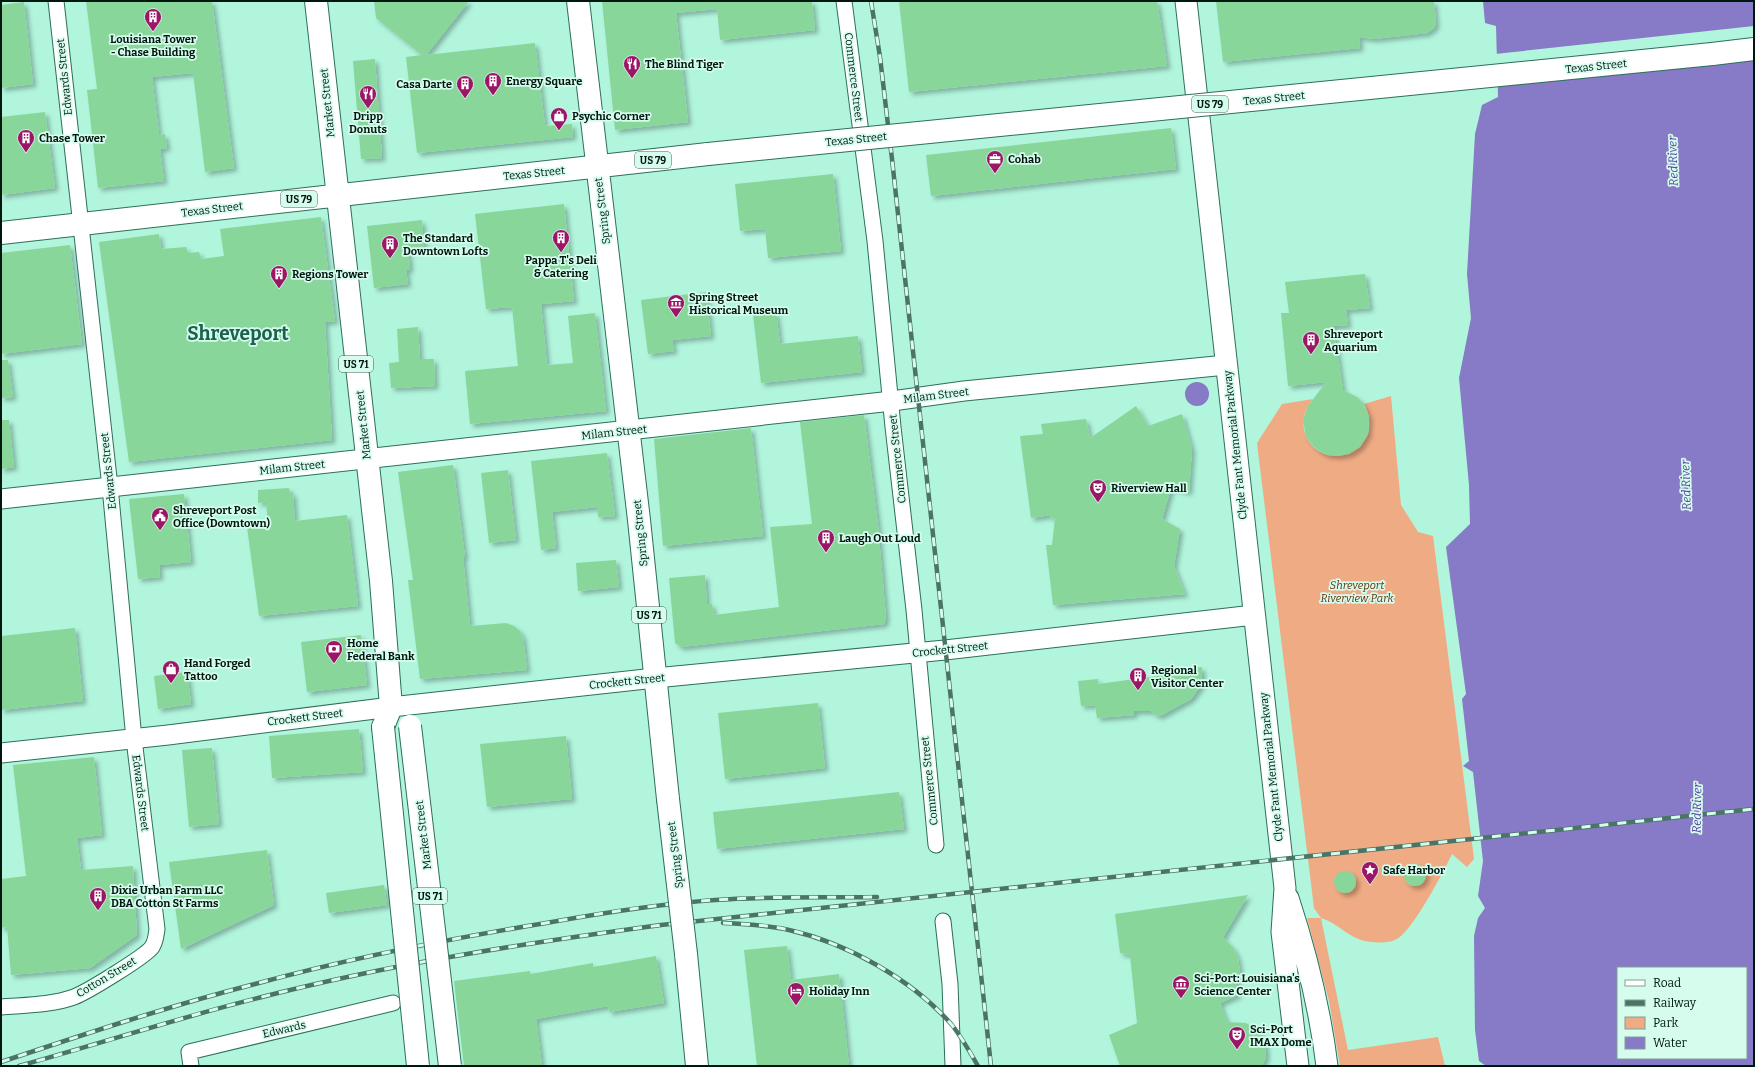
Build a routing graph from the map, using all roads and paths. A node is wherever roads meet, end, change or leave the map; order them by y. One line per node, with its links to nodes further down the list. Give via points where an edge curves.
1 (56, 1): 9 (street, Edwards Street)
2 (316, 1): 8 (main road, Market Street / US 71)
3 (578, 1): 7 (main road, Spring Street / US 71)
4 (844, 1): 12 (street, Commerce Street, via 875,241)
5 (1186, 1): 11 (main road, Clyde Fant Memorial Parkway)
6 (1754, 49): 7 (main road, Texas Street / US 79, bridge)
7 (597, 166): 8 (main road, Texas Street / US 79); 13 (main road, Spring Street / US 71)
8 (337, 195): 9 (main road, Texas Street / US 79); 14 (main road, Market Street / US 71)
9 (81, 225): 10 (main road, Texas Street / US 79); 15 (street, Edwards Street)
10 (1, 233)
11 (1226, 365): 12 (street, Milam Street, via 964,391); 17 (main road, Clyde Fant Memorial Parkway)
12 (892, 401): 13 (street, Milam Street); 18 (street, Commerce Street)
13 (628, 430): 14 (street, Milam Street); 19 (main road, Spring Street / US 71)
14 (367, 459): 15 (street, Milam Street); 20 (main road, Market Street / US 71, via 381,581)
15 (110, 487): 16 (street, Milam Street); 21 (street, Edwards Street)
16 (1, 499)
17 (1254, 615): 18 (street, Crockett Street); 24 (main road, Clyde Fant Memorial Parkway)
18 (916, 653): 19 (street, Crockett Street); 23 (street, Commerce Street)
19 (655, 678): 20 (street, Crockett Street); 32 (main road, Spring Street / US 71, bridge)
20 (390, 706): 21 (street, Crockett Street); 30 (main road, Market Street / US 71, bridge, via 383,727); 31 (main road, Market Street / US 71, bridge, via 410,726)
21 (134, 739): 22 (street, Crockett Street); 26 (street, Edwards Street, via 157,929)
22 (1, 753)
23 (936, 845)
24 (1285, 888): 34 (main road, Clyde Fant Memorial Parkway, via 1282,932); 35 (main road, Clyde Fant Memorial Parkway, via 1312,984)
25 (943, 921): 33 (street, via 950,984)
26 (155, 940): 28 (street, Cotton Street, via 148,951 90,989 74,996 58,1001)
27 (393, 1003): 29 (street, Edwards, via 189,1052)
28 (1, 1007)
29 (191, 1066)
30 (418, 1066)
31 (450, 1066)
32 (697, 1066)
33 (953, 1066)
34 (1298, 1066)
35 (1327, 1066)

